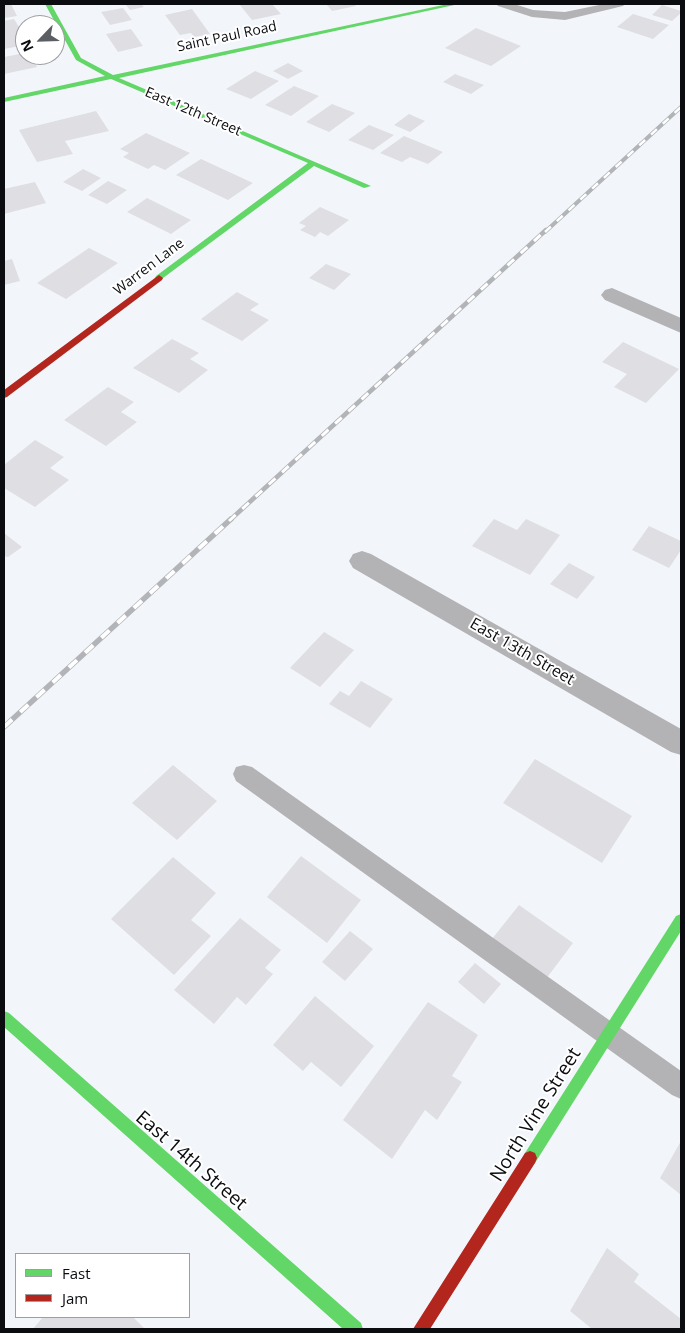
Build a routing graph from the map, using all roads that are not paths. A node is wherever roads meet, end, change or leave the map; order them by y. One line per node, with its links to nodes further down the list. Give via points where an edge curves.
1 (48, 4): 5 (street, East 12th Street, via 78,59)
2 (456, 4): 5 (street, Saint Paul Road)
3 (502, 4): 4 (lane, via 532,13 565,16)
4 (620, 4)
5 (112, 77): 6 (street, Saint Paul Road); 7 (street, East 12th Street)
6 (4, 100)
7 (313, 163): 8 (street, East 12th Street); 11 (street, Warren Lane)
8 (367, 186)
9 (612, 295): 10 (street)
10 (681, 326)
11 (4, 395)
12 (362, 561): 13 (street, East 13th Street)
13 (681, 744)
14 (244, 774): 17 (lane)
15 (681, 920): 17 (street, North Vine Street)
16 (4, 1018): 19 (street, East 14th Street)
17 (608, 1034): 18 (lane); 20 (street, North Vine Street)
18 (681, 1086)
19 (356, 1329)
20 (421, 1329)

